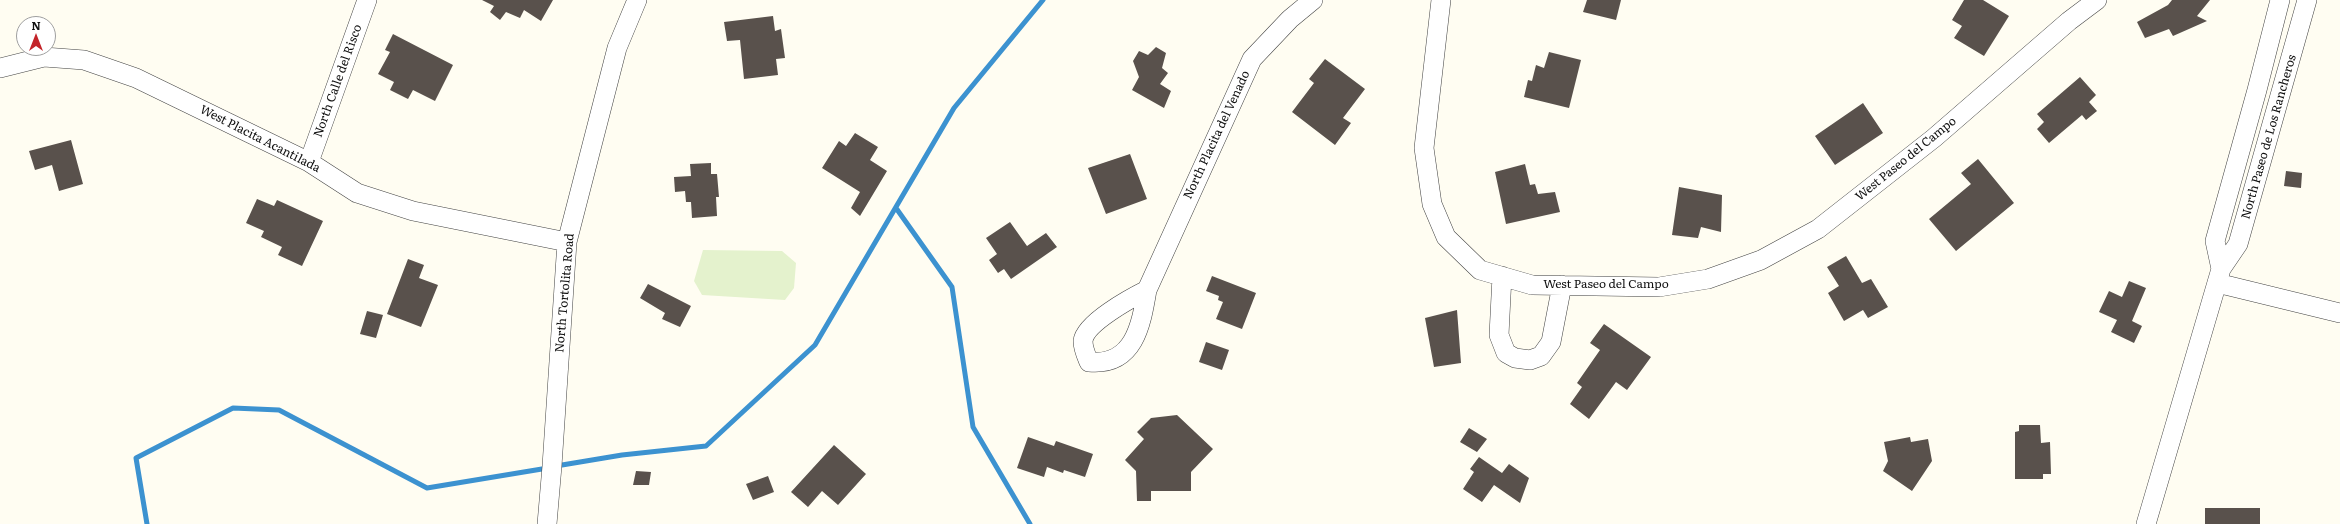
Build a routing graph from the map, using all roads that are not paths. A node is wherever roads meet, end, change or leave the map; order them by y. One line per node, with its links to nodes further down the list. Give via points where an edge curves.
1 (367, 0): 9 (street, North Calle del Risco)
2 (637, 0): 10 (street, North Tortolita Road, via 617,48)
3 (1313, 0): 14 (street, North Placita del Venado, via 1290,19 1252,59)
4 (1441, 0): 11 (street, West Paseo del Campo, via 1424,148 1432,204 1446,237 1480,270)
5 (2097, 0): 13 (street, West Paseo del Campo, via 1887,176 1818,229 1761,260 1708,279 1659,287)
6 (2280, 0): 12 (street, North Paseo de Los Rancheros, via 2215,241)
7 (2307, 0): 12 (street, North Paseo de Los Rancheros, via 2238,244)
8 (0, 68): 9 (street, West Placita Acantilada, via 44,58 84,60 136,78)
9 (309, 162): 10 (street, West Placita Acantilada, via 357,193 406,209)
10 (567, 242): 16 (street, North Tortolita Road)
11 (1502, 276): 13 (street, West Paseo del Campo, via 1532,284); 13 (street, via 1499,335 1506,352 1515,358 1530,360 1541,356 1551,342)
12 (2219, 276): 15 (street); 17 (street, North Paseo de Los Rancheros)
13 (1562, 285)
14 (1147, 290)
15 (2340, 313)
16 (547, 524)
17 (2146, 524)

